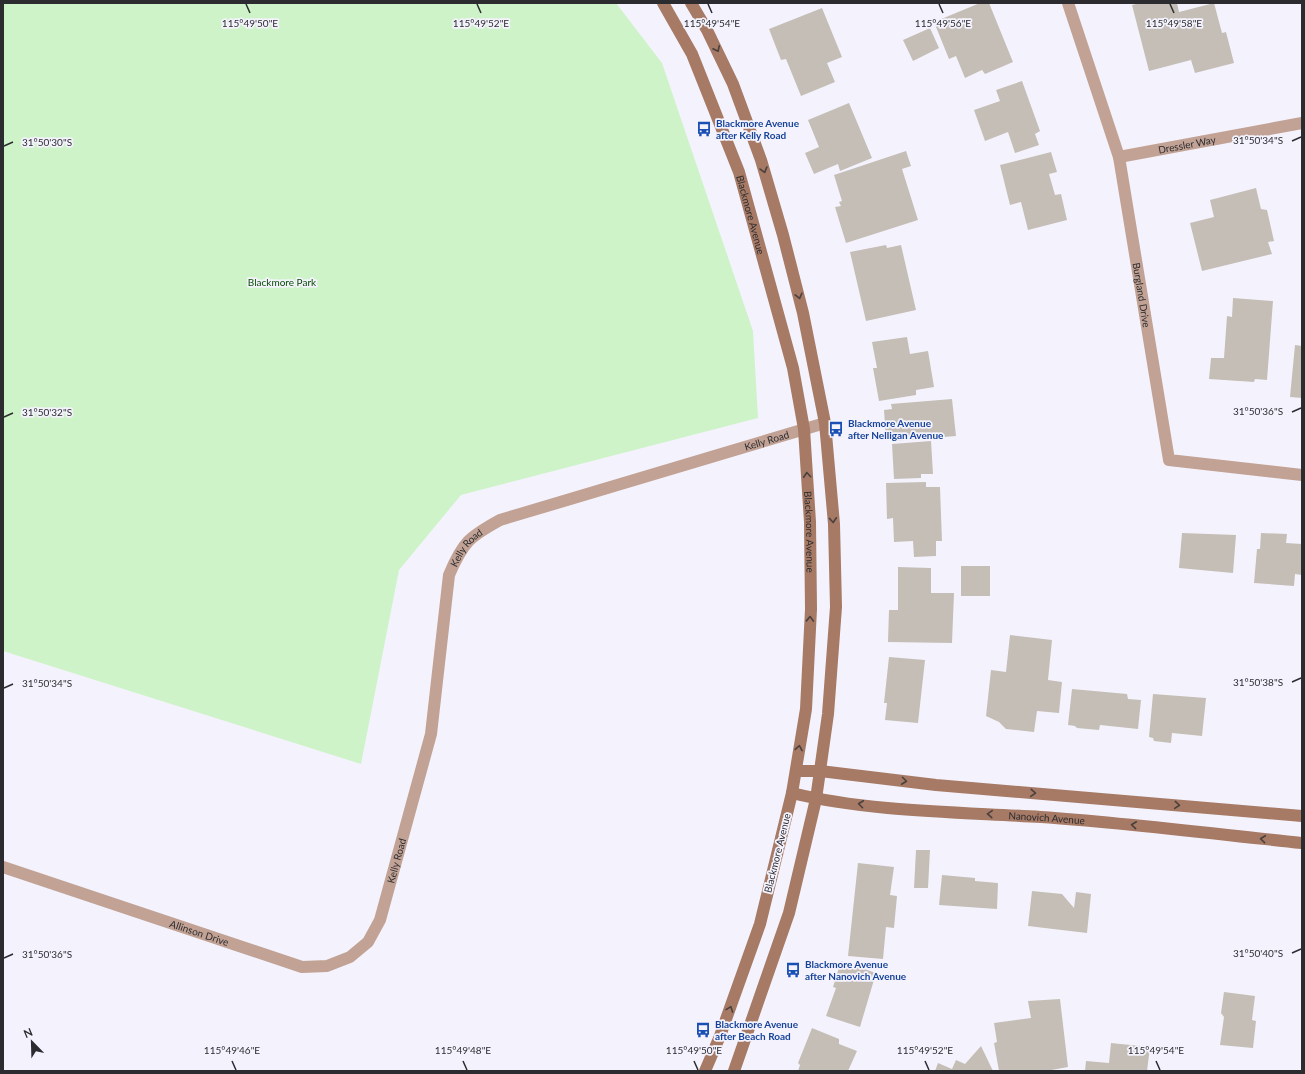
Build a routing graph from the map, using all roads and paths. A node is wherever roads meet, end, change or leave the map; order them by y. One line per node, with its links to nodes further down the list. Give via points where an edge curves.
1 (663, 3): 7 (street, Blackmore Avenue, via 692,54 739,172 793,368)
2 (691, 3): 6 (street, one-way to 6, via 733,84 761,160 803,313)
3 (1068, 3): 5 (street, Burgland Drive)
4 (1302, 123): 5 (street, Dressler Way)
5 (1119, 157): 8 (street, Burgland Drive, via 1169,460)
6 (826, 423): 7 (street, Kelly Road); 10 (street, one-way to 10, via 834,524 836,607 828,714)
7 (804, 429): 9 (street, Blackmore Avenue, one-way to 7, via 806,709 811,609 810,522); 16 (street, Kelly Road, via 500,520 476,533 459,551 449,575 430,734)
8 (1302, 475)
9 (796, 771): 10 (street); 11 (street, Blackmore Avenue)
10 (820, 771): 12 (street); 13 (street, one-way to 13, via 936,785)
11 (792, 793): 12 (street, Nanovich Avenue); 17 (street, Blackmore Avenue, one-way to 11, via 760,924)
12 (816, 799): 14 (street, Nanovich Avenue, one-way to 12, via 1087,820 878,806); 18 (street, via 789,913)
13 (1302, 816)
14 (1302, 843)
15 (3, 867): 16 (street, Allinson Drive, via 302,967 327,966 350,957 368,942)
16 (380, 920)
17 (705, 1071)
18 (734, 1071)

